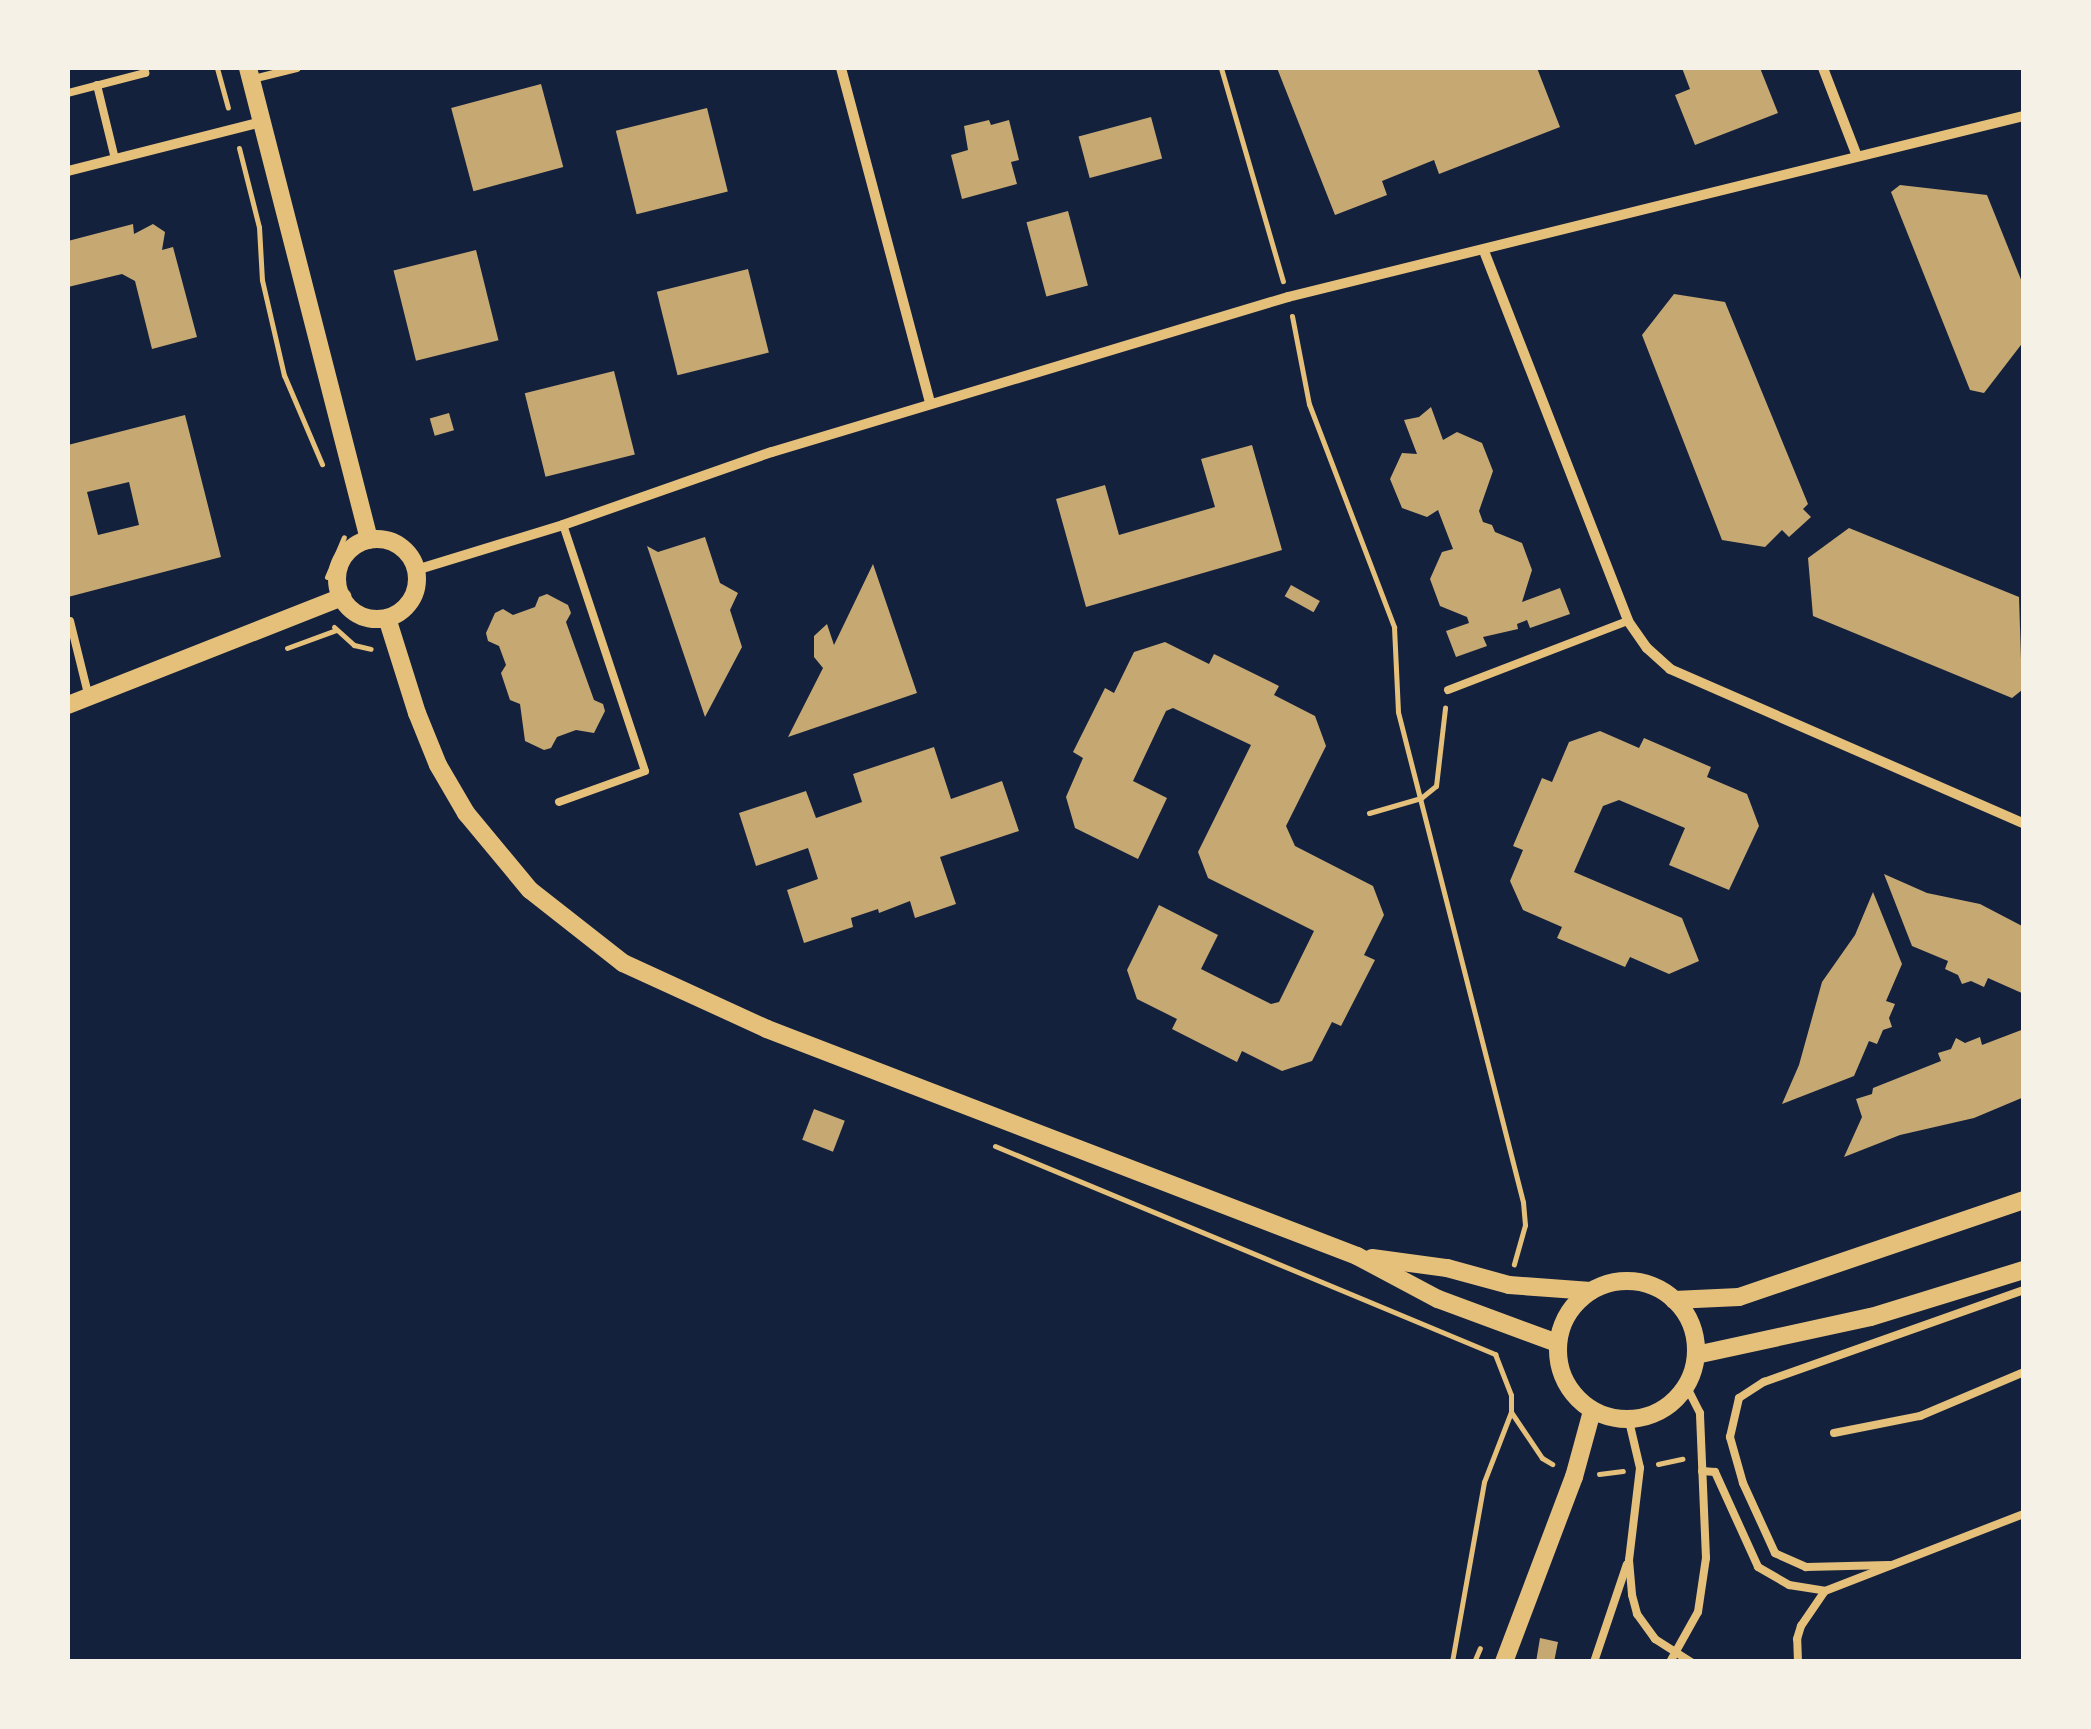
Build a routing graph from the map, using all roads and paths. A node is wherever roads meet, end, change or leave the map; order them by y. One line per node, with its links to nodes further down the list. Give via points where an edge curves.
1 (144, 68): 8 (lane, via 146,73)
2 (218, 68): 12 (path)
3 (297, 68): 7 (lane)
4 (841, 68): 19 (street)
5 (1222, 68): 17 (path)
6 (1823, 68): 13 (street)
7 (249, 74): 11 (street)
8 (97, 86): 9 (lane); 14 (lane)
9 (68, 93)
10 (2024, 116): 13 (street)
11 (261, 122): 12 (street); 24 (street)
12 (234, 128): 14 (street); 21 (path, via 259,226 262,280 284,375)
13 (1857, 156): 16 (street)
14 (115, 159): 15 (street)
15 (68, 172)
16 (1484, 252): 17 (street); 30 (street)
17 (1288, 297): 18 (street); 35 (path, via 1309,404 1394,627 1398,712)
18 (954, 396): 19 (street); 20 (lane)
19 (930, 404): 23 (street)
20 (959, 410)
21 (330, 478)
22 (350, 522): 27 (path)
23 (563, 525): 25 (street); 36 (lane, via 645,771)
24 (369, 540): 25 (street, via 404,549); 26 (street, via 340,562)
25 (416, 570): 28 (street, via 408,605)
26 (342, 598): 27 (street); 28 (street, via 360,616)
27 (319, 610): 31 (path); 33 (street)
28 (387, 618): 40 (street, via 416,713 466,812 530,890 623,964 767,1029)
29 (70, 621): 33 (lane)
30 (1628, 621): 32 (lane); 38 (street, via 1670,669)
31 (336, 630)
32 (1448, 690): 35 (path, via 1436,786)
33 (88, 698): 34 (street)
34 (68, 706)
35 (1421, 798): 37 (path); 42 (path, via 1522,1202 1525,1225)
36 (560, 802)
37 (1369, 813)
38 (2024, 824)
39 (2024, 1200): 45 (street, via 1738,1297)
40 (1356, 1256): 42 (street, via 1447,1268); 46 (street, via 1438,1299)
41 (2024, 1270): 48 (street, via 1871,1317)
42 (1510, 1285): 44 (street)
43 (2024, 1290): 57 (lane, via 1764,1382 1739,1398 1730,1437 1775,1553 1806,1566)
44 (1591, 1291): 45 (street, via 1625,1281); 46 (street, via 1562,1322)
45 (1674, 1300): 48 (street, via 1686,1316)
46 (1557, 1344): 51 (street, via 1567,1385)
47 (1495, 1354): 59 (path, via 1511,1412 1484,1482)
48 (1696, 1355): 50 (street)
49 (2024, 1372): 53 (lane, via 1920,1416)
50 (1686, 1385): 52 (street, via 1652,1416); 54 (lane, via 1700,1413)
51 (1592, 1412): 52 (street); 60 (street)
52 (1629, 1421): 56 (lane, via 1640,1468)
53 (1834, 1433)
54 (1702, 1472): 58 (lane, via 1715,1472 1758,1567 1790,1585); 62 (lane, via 1704,1586 1698,1612)
55 (2024, 1514): 57 (lane)
56 (1628, 1560): 61 (lane); 63 (lane, via 1637,1614 1656,1639)
57 (1890, 1564): 58 (lane)
58 (1825, 1591): 64 (lane, via 1796,1639)
59 (1452, 1662)
60 (1504, 1662)
61 (1594, 1662)
62 (1670, 1662)
63 (1690, 1662)
64 (1798, 1662)

